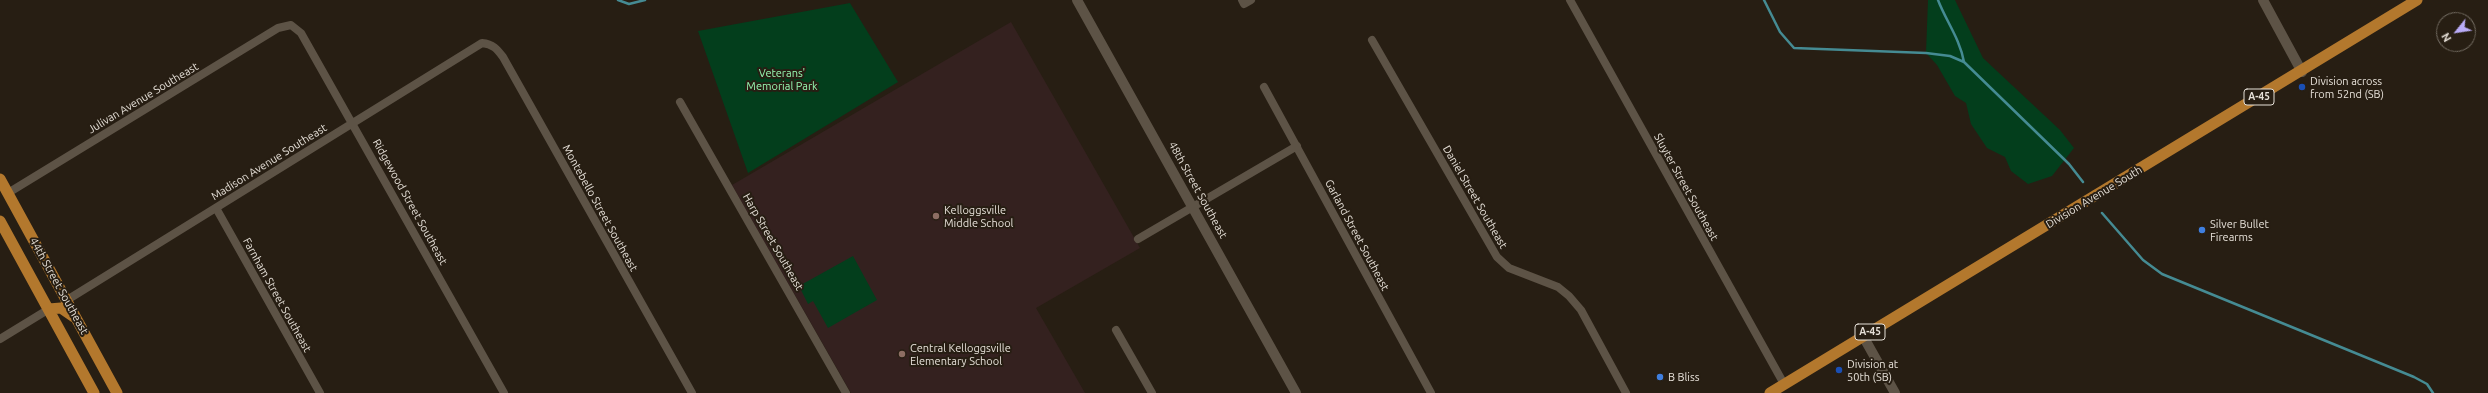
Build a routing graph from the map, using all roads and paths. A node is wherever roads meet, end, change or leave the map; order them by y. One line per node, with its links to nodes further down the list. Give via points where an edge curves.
1 (1077, 0): 16 (street, 48th Street Southeast)
2 (1570, 0): 25 (street, Sluyter Street Southeast)
3 (2263, 0): 8 (street)
4 (2417, 0): 8 (main road, Division Avenue South / A-45)
5 (291, 25): 11 (street, Ridgewood Street Southeast, via 301,33); 14 (street, Julivan Avenue Southeast, via 278,28)
6 (1372, 40): 35 (street, Daniel Street Southeast, via 1497,257 1509,268 1558,287 1569,296 1581,310)
7 (482, 43): 11 (street, Madison Avenue Southeast); 30 (street, Montebello Street Southeast, via 497,49 503,57)
8 (2302, 72): 23 (main road, Division Avenue South / A-45)
9 (1264, 87): 12 (street, Garland Street Southeast)
10 (680, 102): 31 (street, Harp Street Southeast)
11 (353, 123): 15 (street, Madison Avenue Southeast); 29 (street, Ridgewood Street Southeast)
12 (1297, 146): 16 (street); 34 (street, Garland Street Southeast)
13 (0, 179): 14 (main road, 44th Street Southeast)
14 (4, 194): 19 (main road, 44th Street Southeast)
15 (216, 208): 19 (street, Madison Avenue Southeast); 28 (street, Farnham Street Southeast)
16 (1194, 208): 18 (street); 33 (street, 48th Street Southeast)
17 (0, 221): 20 (main road, 44th Street Southeast)
18 (1138, 240)
19 (67, 300): 21 (main road, 44th Street Southeast)
20 (49, 309): 21 (main road, via 67,310); 24 (street); 26 (main road, 44th Street Southeast)
21 (79, 322): 27 (main road, 44th Street Southeast)
22 (1116, 330): 32 (street)
23 (1863, 336): 25 (main road, Division Avenue South / A-45); 37 (street)
24 (0, 339)
25 (1784, 384): 36 (main road, Division Avenue South / A-45)
26 (94, 393)
27 (118, 393)
28 (320, 393)
29 (504, 393)
30 (692, 393)
31 (846, 393)
32 (1152, 393)
33 (1296, 393)
34 (1431, 393)
35 (1626, 393)
36 (1770, 393)
37 (1895, 393)

